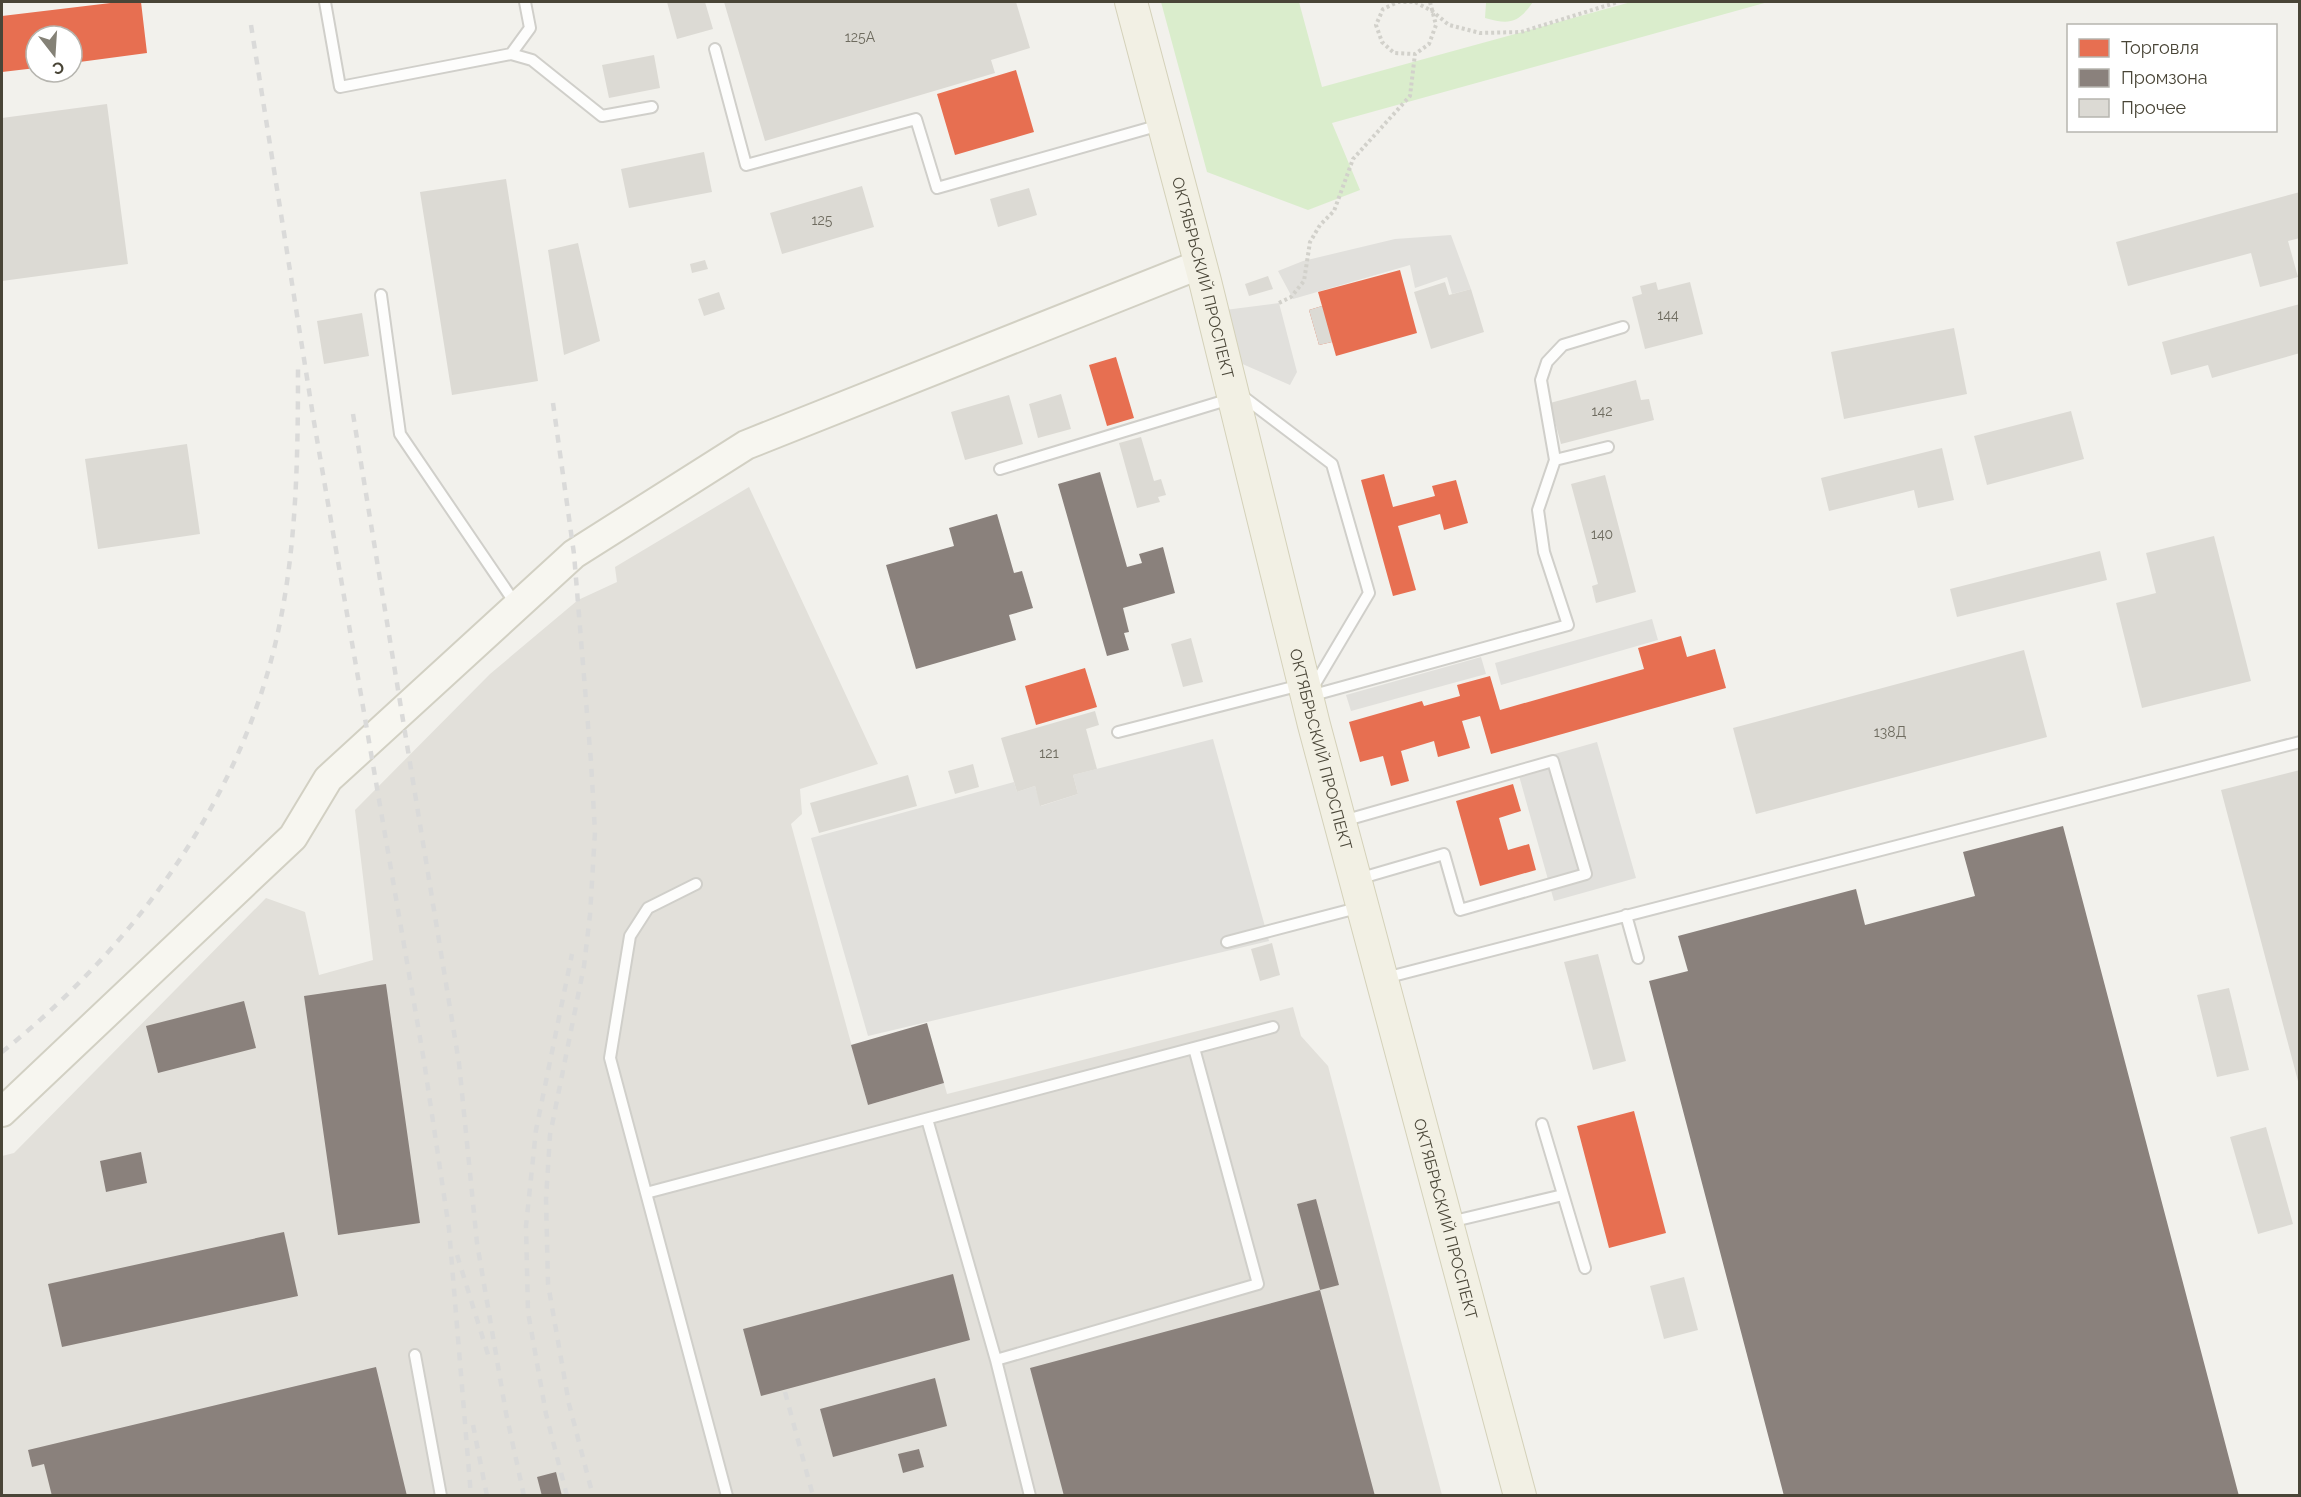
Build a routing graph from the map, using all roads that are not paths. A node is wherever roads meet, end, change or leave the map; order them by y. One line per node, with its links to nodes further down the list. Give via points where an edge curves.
1 (326, 2): 5 (lane, via 340,87)
2 (525, 2): 5 (lane, via 530,28)
3 (1131, 2): 7 (main road, ОКТЯБРЬСКИЙ ПРОСПЕКТ)
4 (715, 49): 7 (lane, via 746,165 916,119 937,188)
5 (511, 54): 6 (lane, via 532,60 602,116)
6 (652, 107)
7 (1163, 124): 8 (main road, ОКТЯБРЬСКИЙ ПРОСПЕКТ)
8 (1201, 264): 11 (main road, ОКТЯБРЬСКИЙ ПРОСПЕКТ); 15 (street, via 746,445 574,554)
9 (381, 295): 15 (lane, via 400,434)
10 (1623, 327): 13 (lane, via 1563,345 1547,362 1541,380)
11 (1232, 393): 14 (lane); 16 (main road, ОКТЯБРЬСКИЙ ПРОСПЕКТ); 16 (lane, via 1332,464 1369,593)
12 (1608, 447): 13 (lane)
13 (1555, 460): 16 (lane, via 1538,510 1544,552 1569,625)
14 (1000, 469)
15 (518, 606): 28 (street, via 328,779 292,837)
16 (1306, 690): 17 (lane); 19 (main road, ОКТЯБРЬСКИЙ ПРОСПЕКТ)
17 (1118, 732)
18 (2300, 742): 22 (lane)
19 (1340, 822): 21 (main road, ОКТЯБРЬСКИЙ ПРОСПЕКТ); 21 (lane, via 1553,761 1586,874 1460,910 1444,854)
20 (696, 884): 31 (lane, via 648,908 630,936 610,1058)
21 (1358, 893): 23 (lane); 25 (main road, ОКТЯБРЬСКИЙ ПРОСПЕКТ)
22 (1626, 915): 24 (lane); 25 (lane)
23 (1227, 942)
24 (1638, 958)
25 (1381, 979): 33 (main road, ОКТЯБРЬСКИЙ ПРОСПЕКТ)
26 (1273, 1027): 27 (lane)
27 (1194, 1048): 29 (lane); 36 (lane, via 1258,1284)
28 (2, 1112)
29 (927, 1119): 31 (lane); 36 (lane)
30 (1542, 1124): 32 (lane)
31 (646, 1193): 38 (lane)
32 (1563, 1195): 33 (lane); 34 (lane)
33 (1446, 1222): 40 (main road, ОКТЯБРЬСКИЙ ПРОСПЕКТ)
34 (1585, 1268)
35 (415, 1355): 37 (lane)
36 (996, 1360): 39 (lane)
37 (441, 1496)
38 (727, 1496)
39 (1030, 1496)
40 (1520, 1496)

